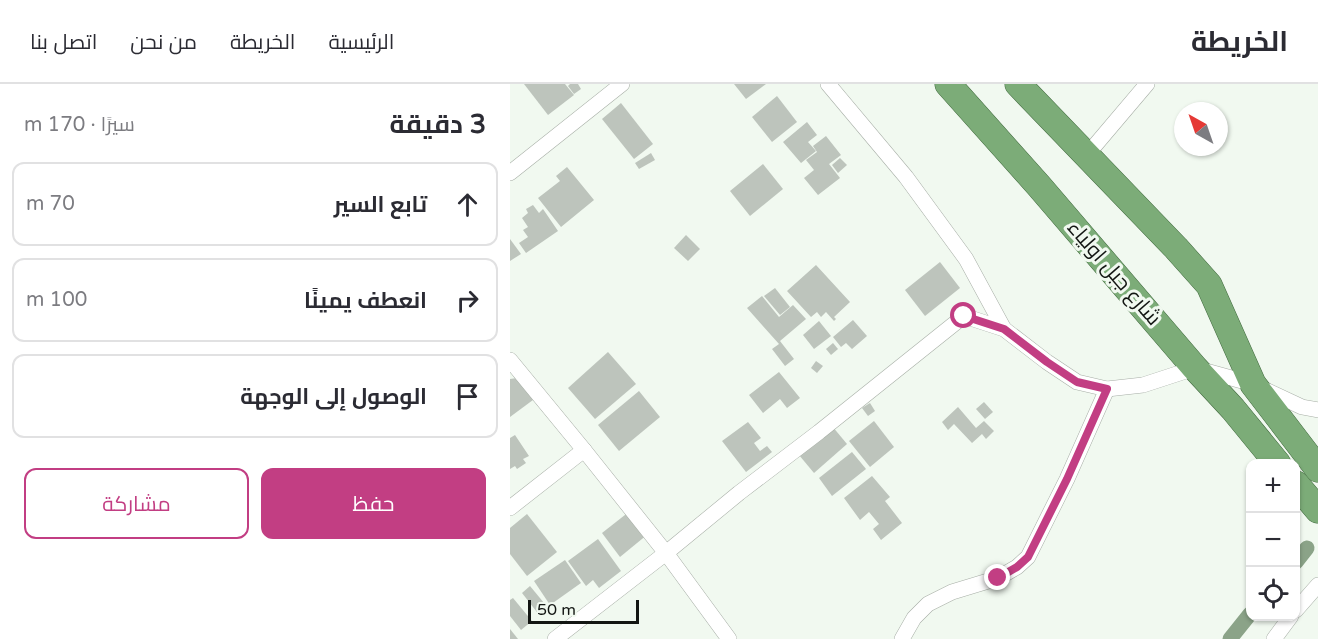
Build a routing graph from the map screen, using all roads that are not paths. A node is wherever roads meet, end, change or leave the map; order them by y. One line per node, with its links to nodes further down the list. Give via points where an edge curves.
1 (622, 84): 7 (street)
2 (828, 84): 8 (street, via 906,177 966,259)
3 (948, 84): 10 (highway, شارع جبل اولياء)
4 (1018, 84): 6 (highway)
5 (1147, 84): 6 (street)
6 (1086, 156): 11 (highway, via 1209,285)
7 (510, 173)
8 (1004, 329): 12 (street, via 1077,382); 20 (street, via 964,316)
9 (510, 360): 14 (street)
10 (1195, 368): 11 (street); 12 (street, via 1143,385); 15 (highway, شارع جبل اولياء)
11 (1253, 384): 13 (street, via 1302,407); 16 (highway)
12 (1107, 389): 26 (street, via 1028,557 998,578 928,604)
13 (1318, 410)
14 (584, 450): 18 (street); 20 (street)
15 (1274, 459)
16 (1318, 469)
17 (1300, 489): 19 (highway)
18 (510, 508)
19 (1318, 510)
20 (666, 553): 24 (street); 25 (street)
21 (1318, 585): 22 (street)
22 (1300, 605)
23 (1287, 621): 27 (street)
24 (555, 639)
25 (729, 639)
26 (902, 639)
27 (1274, 639)

